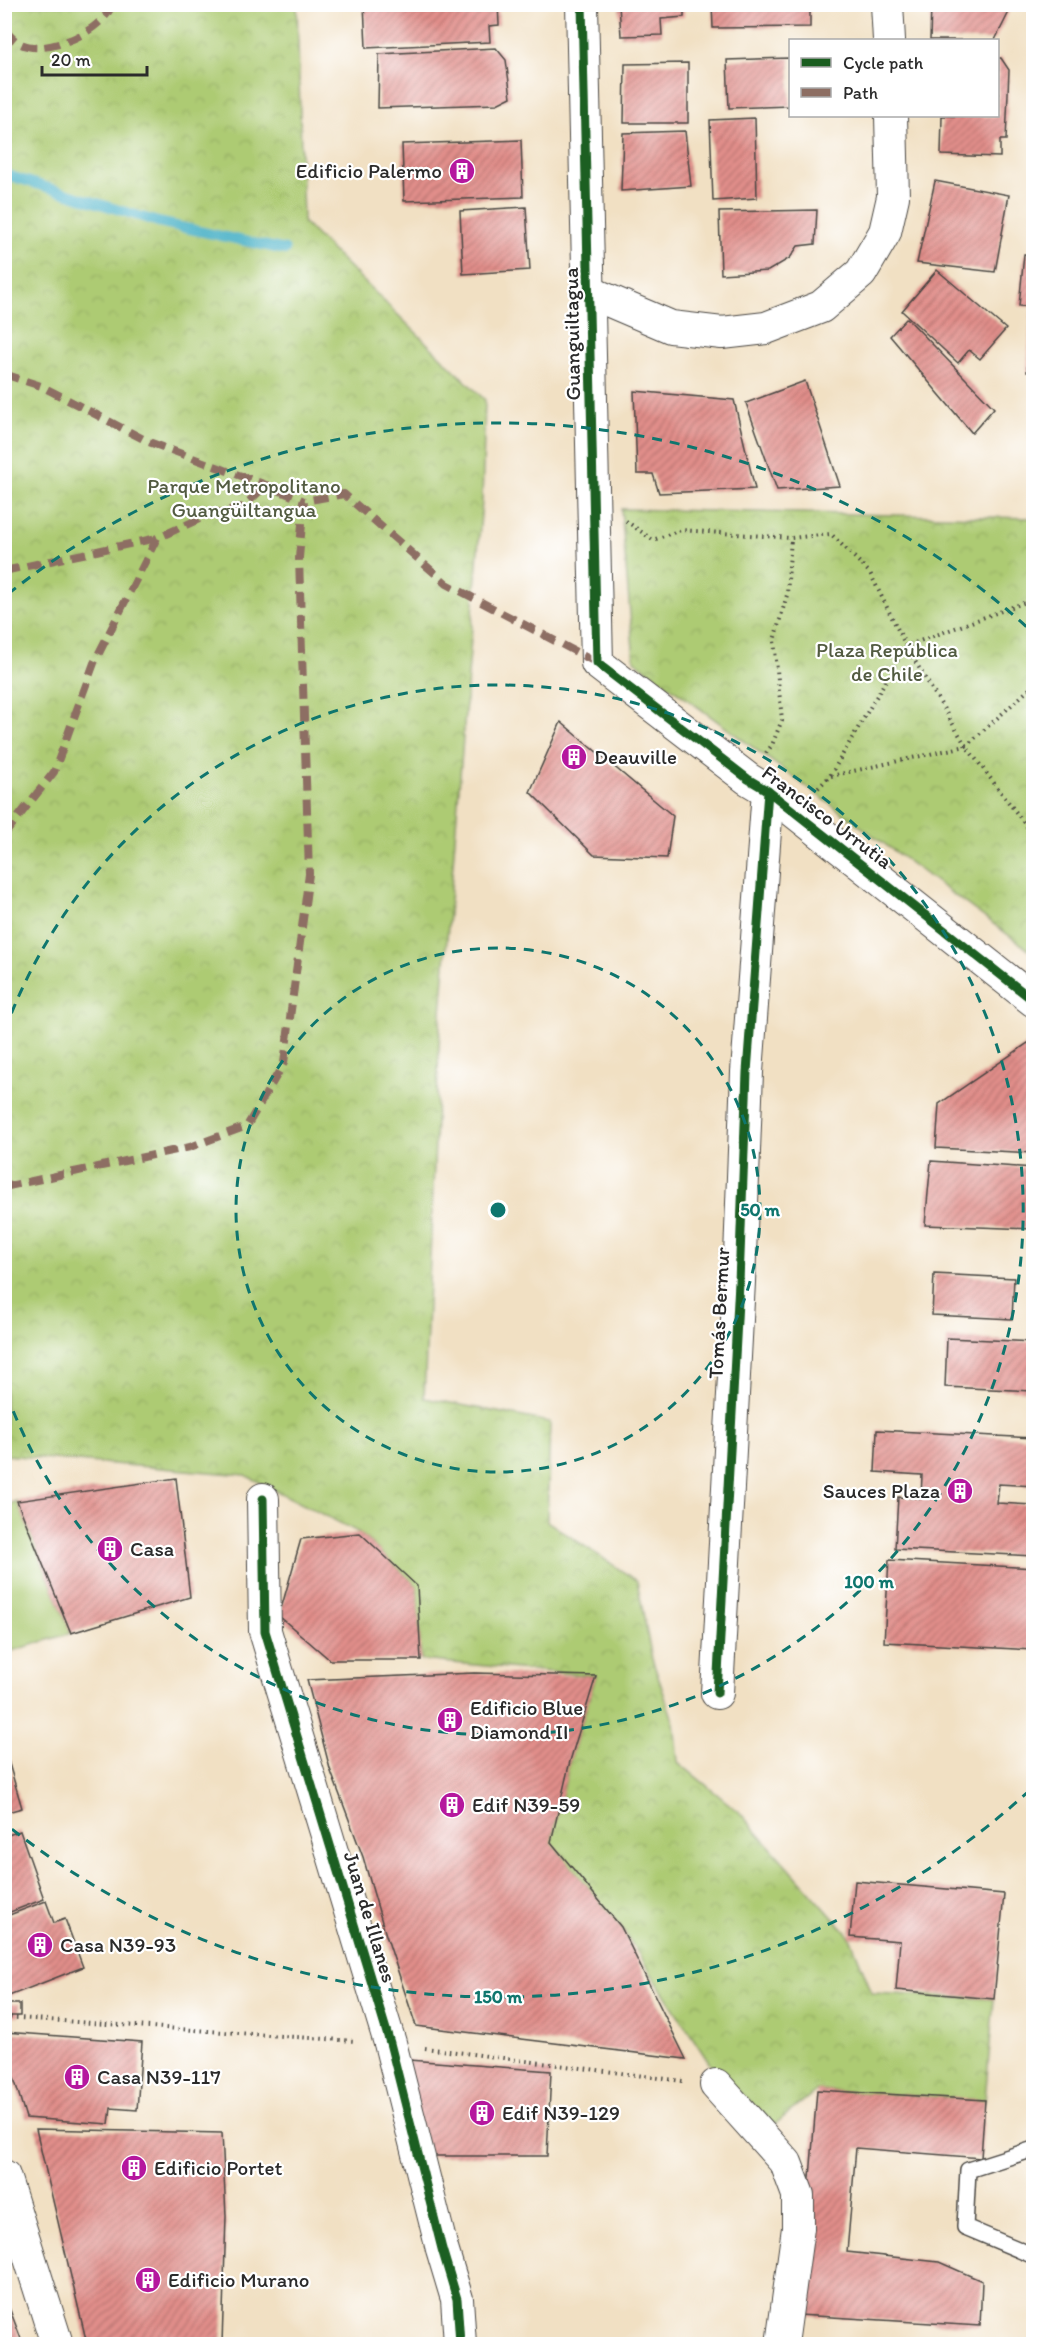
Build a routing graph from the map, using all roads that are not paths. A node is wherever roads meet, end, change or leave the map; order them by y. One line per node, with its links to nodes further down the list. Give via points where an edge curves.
1 (582, 4): 5 (street, Guanguiltagua)
2 (887, 4): 3 (street)
3 (888, 39)
4 (891, 117): 5 (street, via 893,197 885,232 861,273 821,307 766,328 722,333 671,327)
5 (589, 292): 6 (street, Guanguiltagua)
6 (597, 663): 7 (street, Francisco Urrutia)
7 (758, 785): 8 (street, Francisco Urrutia); 10 (street, Tomás Bermur, via 739,1282)
8 (1034, 1001)
9 (263, 1499): 16 (street, Juan de Illanes, via 265,1631 390,2043 457,2300)
10 (717, 1693)
11 (716, 2085): 17 (street, via 786,2163 798,2195 798,2228)
12 (1034, 2150): 14 (lane, via 968,2170 964,2227)
13 (4, 2176): 15 (street)
14 (1034, 2256)
15 (57, 2344)
16 (460, 2344)
17 (782, 2344)

